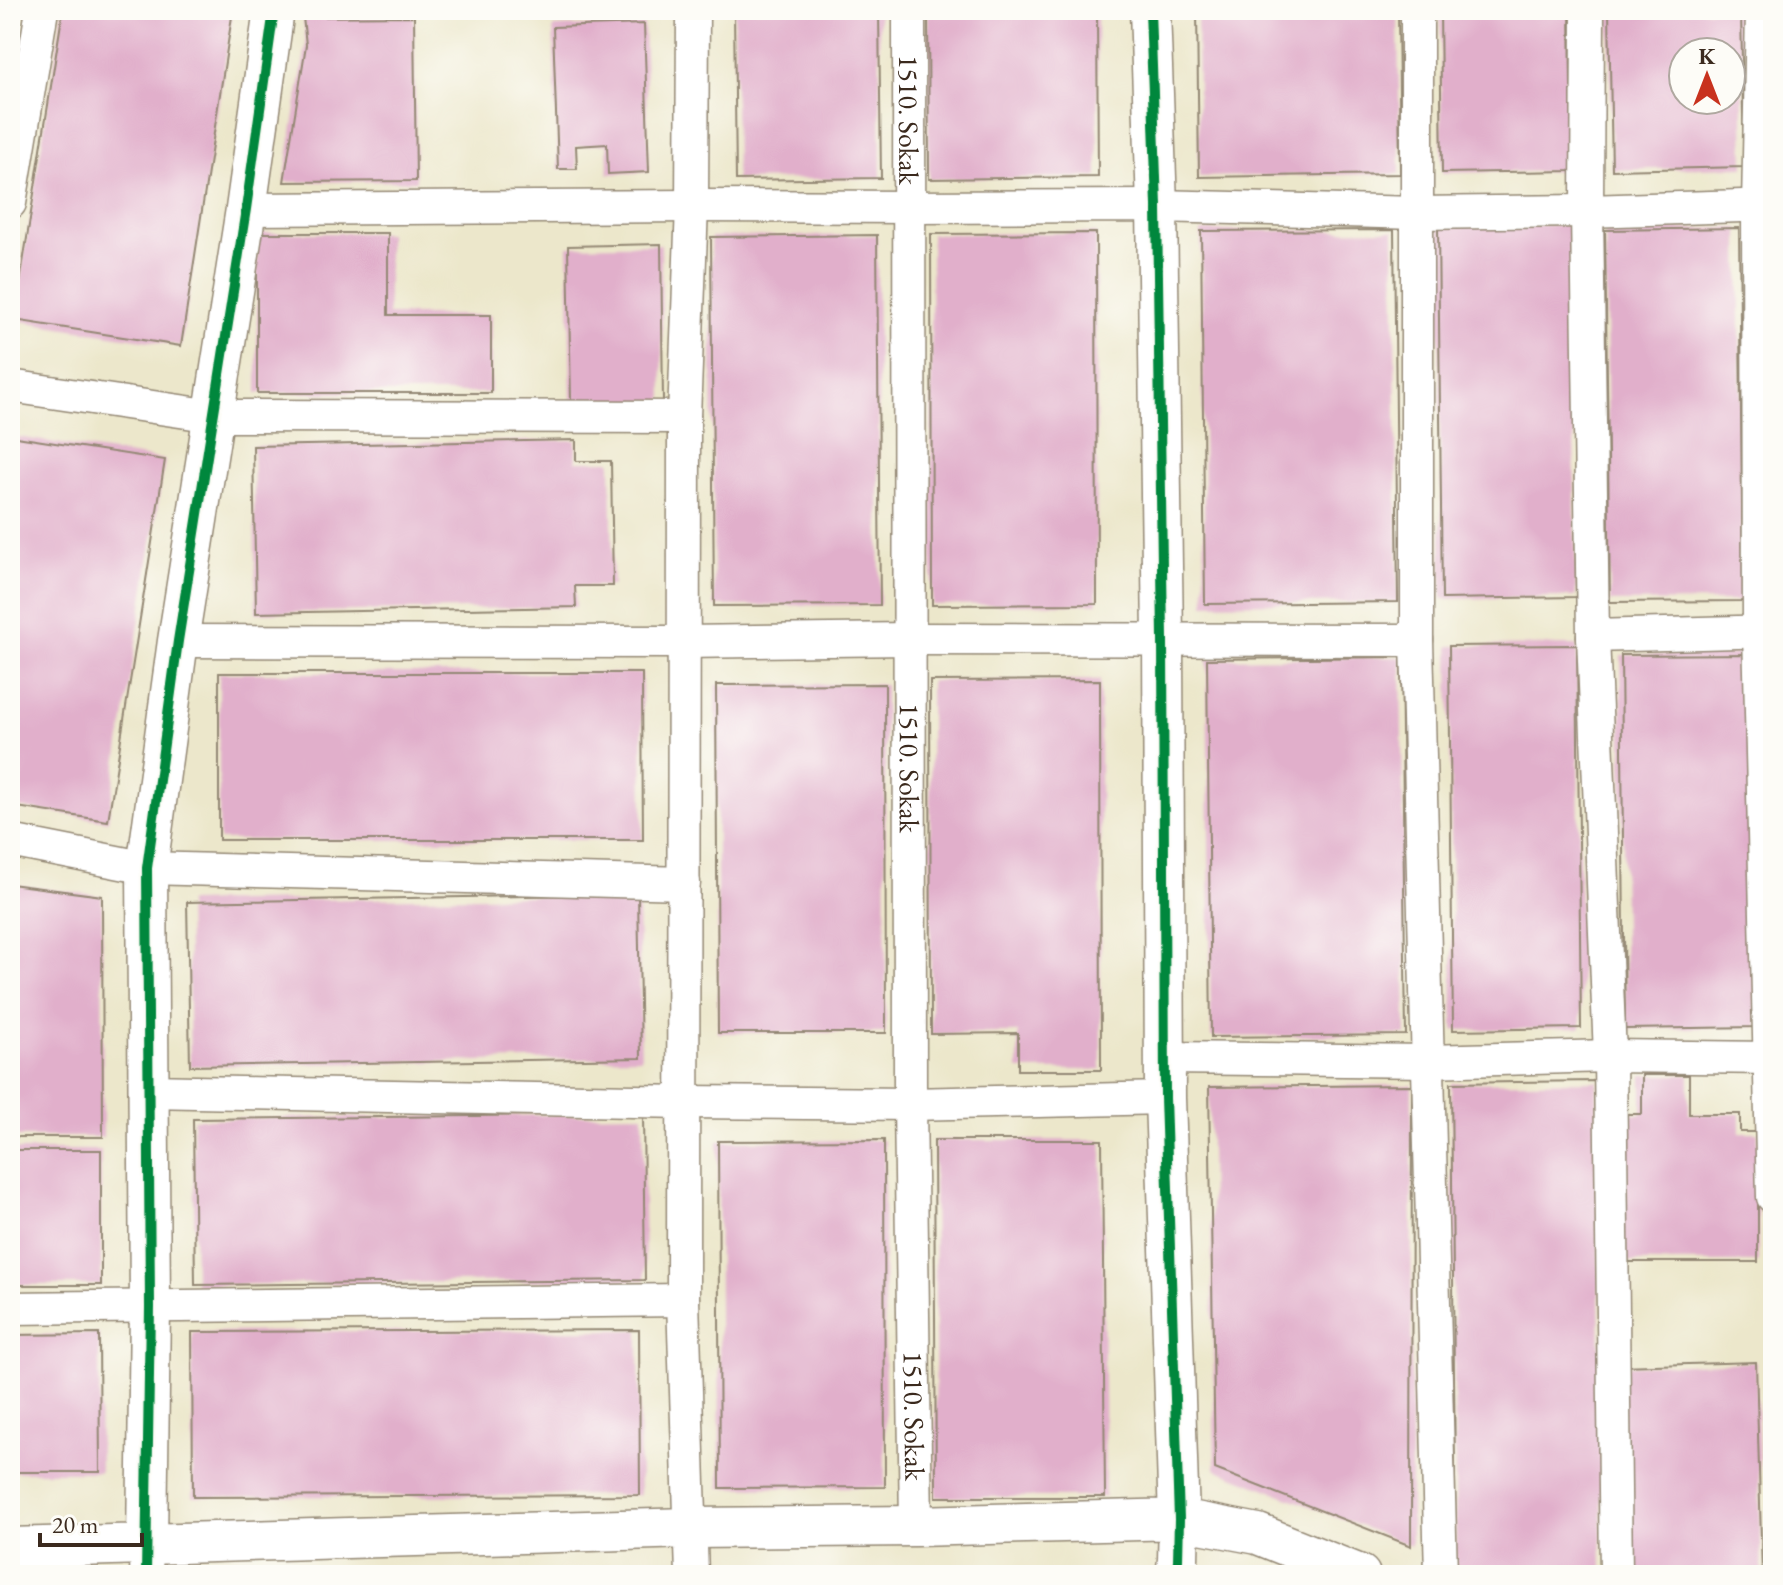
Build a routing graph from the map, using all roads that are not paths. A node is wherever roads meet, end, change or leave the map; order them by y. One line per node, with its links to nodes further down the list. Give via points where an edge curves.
1 (42, 10): 9 (street)
2 (274, 10): 14 (street)
3 (693, 10): 11 (street)
4 (909, 10): 13 (street, 1510. Sokak)
5 (1150, 10): 12 (street)
6 (1417, 10): 16 (street)
7 (1588, 10): 15 (street)
8 (1762, 10): 10 (street)
9 (10, 203)
10 (1766, 205): 15 (street); 20 (street)
11 (692, 206): 13 (street); 14 (street); 19 (street)
12 (1157, 206): 13 (street); 16 (street); 23 (street)
13 (909, 207): 22 (street, 1510. Sokak)
14 (246, 209): 18 (street)
15 (1587, 211): 16 (street); 21 (street)
16 (1417, 213): 24 (street)
17 (10, 386): 18 (street)
18 (214, 416): 19 (street); 25 (street)
19 (684, 417): 26 (street)
20 (1766, 631): 21 (street); 32 (street)
21 (1593, 636): 30 (street)
22 (909, 639): 23 (street); 26 (street); 37 (street, 1510. Sokak)
23 (1163, 639): 24 (street); 31 (street)
24 (1417, 640): 33 (street)
25 (178, 641): 26 (street); 28 (street)
26 (684, 642): 29 (street)
27 (10, 841): 28 (street)
28 (147, 868): 29 (street); 34 (street)
29 (684, 883): 36 (street)
30 (1610, 1056): 32 (street); 33 (street); 51 (street)
31 (1164, 1058): 33 (street); 35 (street)
32 (1771, 1058): 38 (street)
33 (1428, 1061): 50 (street)
34 (149, 1091): 36 (street); 40 (street)
35 (1165, 1098): 37 (street); 42 (street)
36 (683, 1102): 37 (street); 39 (street)
37 (910, 1104): 43 (street, 1510. Sokak)
38 (1773, 1197)
39 (683, 1300): 40 (street); 44 (street)
40 (150, 1307): 41 (street); 46 (street)
41 (10, 1308)
42 (1179, 1519): 43 (street); 47 (street); 49 (street, via 1258,1534)
43 (916, 1526): 44 (street)
44 (690, 1528): 46 (street); 48 (street)
45 (10, 1548): 46 (street)
46 (146, 1560)
47 (1180, 1570)
48 (692, 1575)
49 (1360, 1575)
50 (1441, 1575)
51 (1616, 1575)

